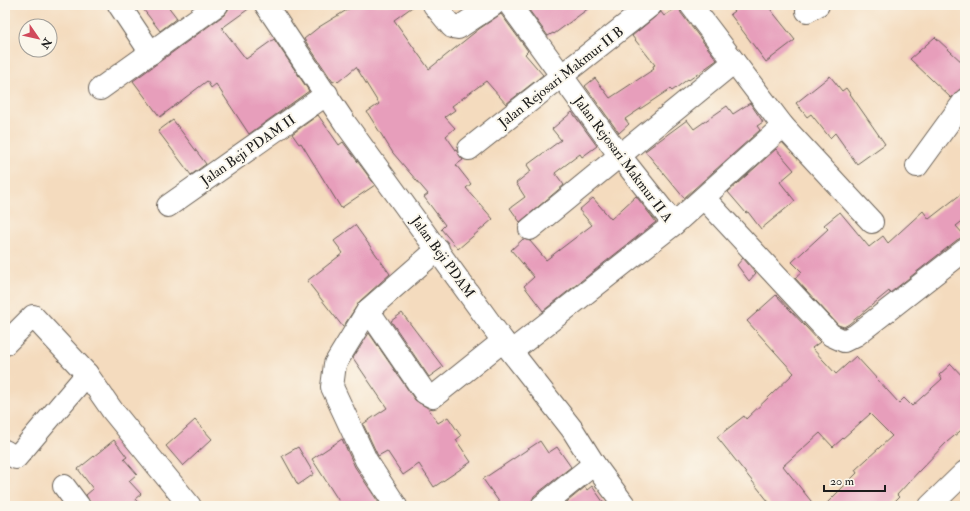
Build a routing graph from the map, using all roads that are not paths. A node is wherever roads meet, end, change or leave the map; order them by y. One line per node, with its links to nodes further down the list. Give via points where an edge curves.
1 (119, 5): 9 (street)
2 (217, 5): 9 (street)
3 (266, 5): 13 (street, Jalan Beji PDAM)
4 (434, 5): 5 (street, via 452,27 463,27)
5 (493, 5)
6 (510, 5): 11 (street, Jalan Rejosari Makmur II A)
7 (651, 5): 11 (street, Jalan Rejosari Makmur II B)
8 (691, 5): 10 (street)
9 (151, 53): 12 (street)
10 (734, 62): 15 (street); 17 (street)
11 (562, 77): 16 (street, Jalan Rejosari Makmur II B); 17 (street, Jalan Rejosari Makmur II A)
12 (100, 89)
13 (327, 94): 20 (street, Jalan Beji PDAM II); 24 (street, Jalan Beji PDAM, via 345,123)
14 (965, 100): 18 (street)
15 (783, 126): 19 (street); 21 (street)
16 (469, 149)
17 (620, 156): 22 (street, Jalan Rejosari Makmur II A); 23 (street)
18 (917, 166)
19 (704, 198): 22 (street); 25 (street, via 831,335 844,341 856,335)
20 (168, 206)
21 (872, 222)
22 (674, 224): 28 (street, Jalan Rejosari Makmur II A)
23 (530, 229)
24 (438, 249): 26 (street); 28 (street, Jalan Beji PDAM)
25 (965, 250)
26 (368, 310): 28 (street, Jalan Rejosari Makmur II A, via 425,393 433,397); 36 (street, via 335,364 332,387 366,460)
27 (5, 344): 29 (street, via 33,316)
28 (507, 346): 31 (street, Jalan Beji PDAM, via 572,429)
29 (87, 374): 30 (street, via 16,458); 35 (street, via 112,410)
30 (5, 451)
31 (594, 464): 37 (street); 38 (street, Jalan Beji PDAM)
32 (965, 472): 39 (street)
33 (64, 486): 34 (street)
34 (79, 506)
35 (190, 506)
36 (396, 506)
37 (542, 506)
38 (625, 506)
39 (930, 506)

